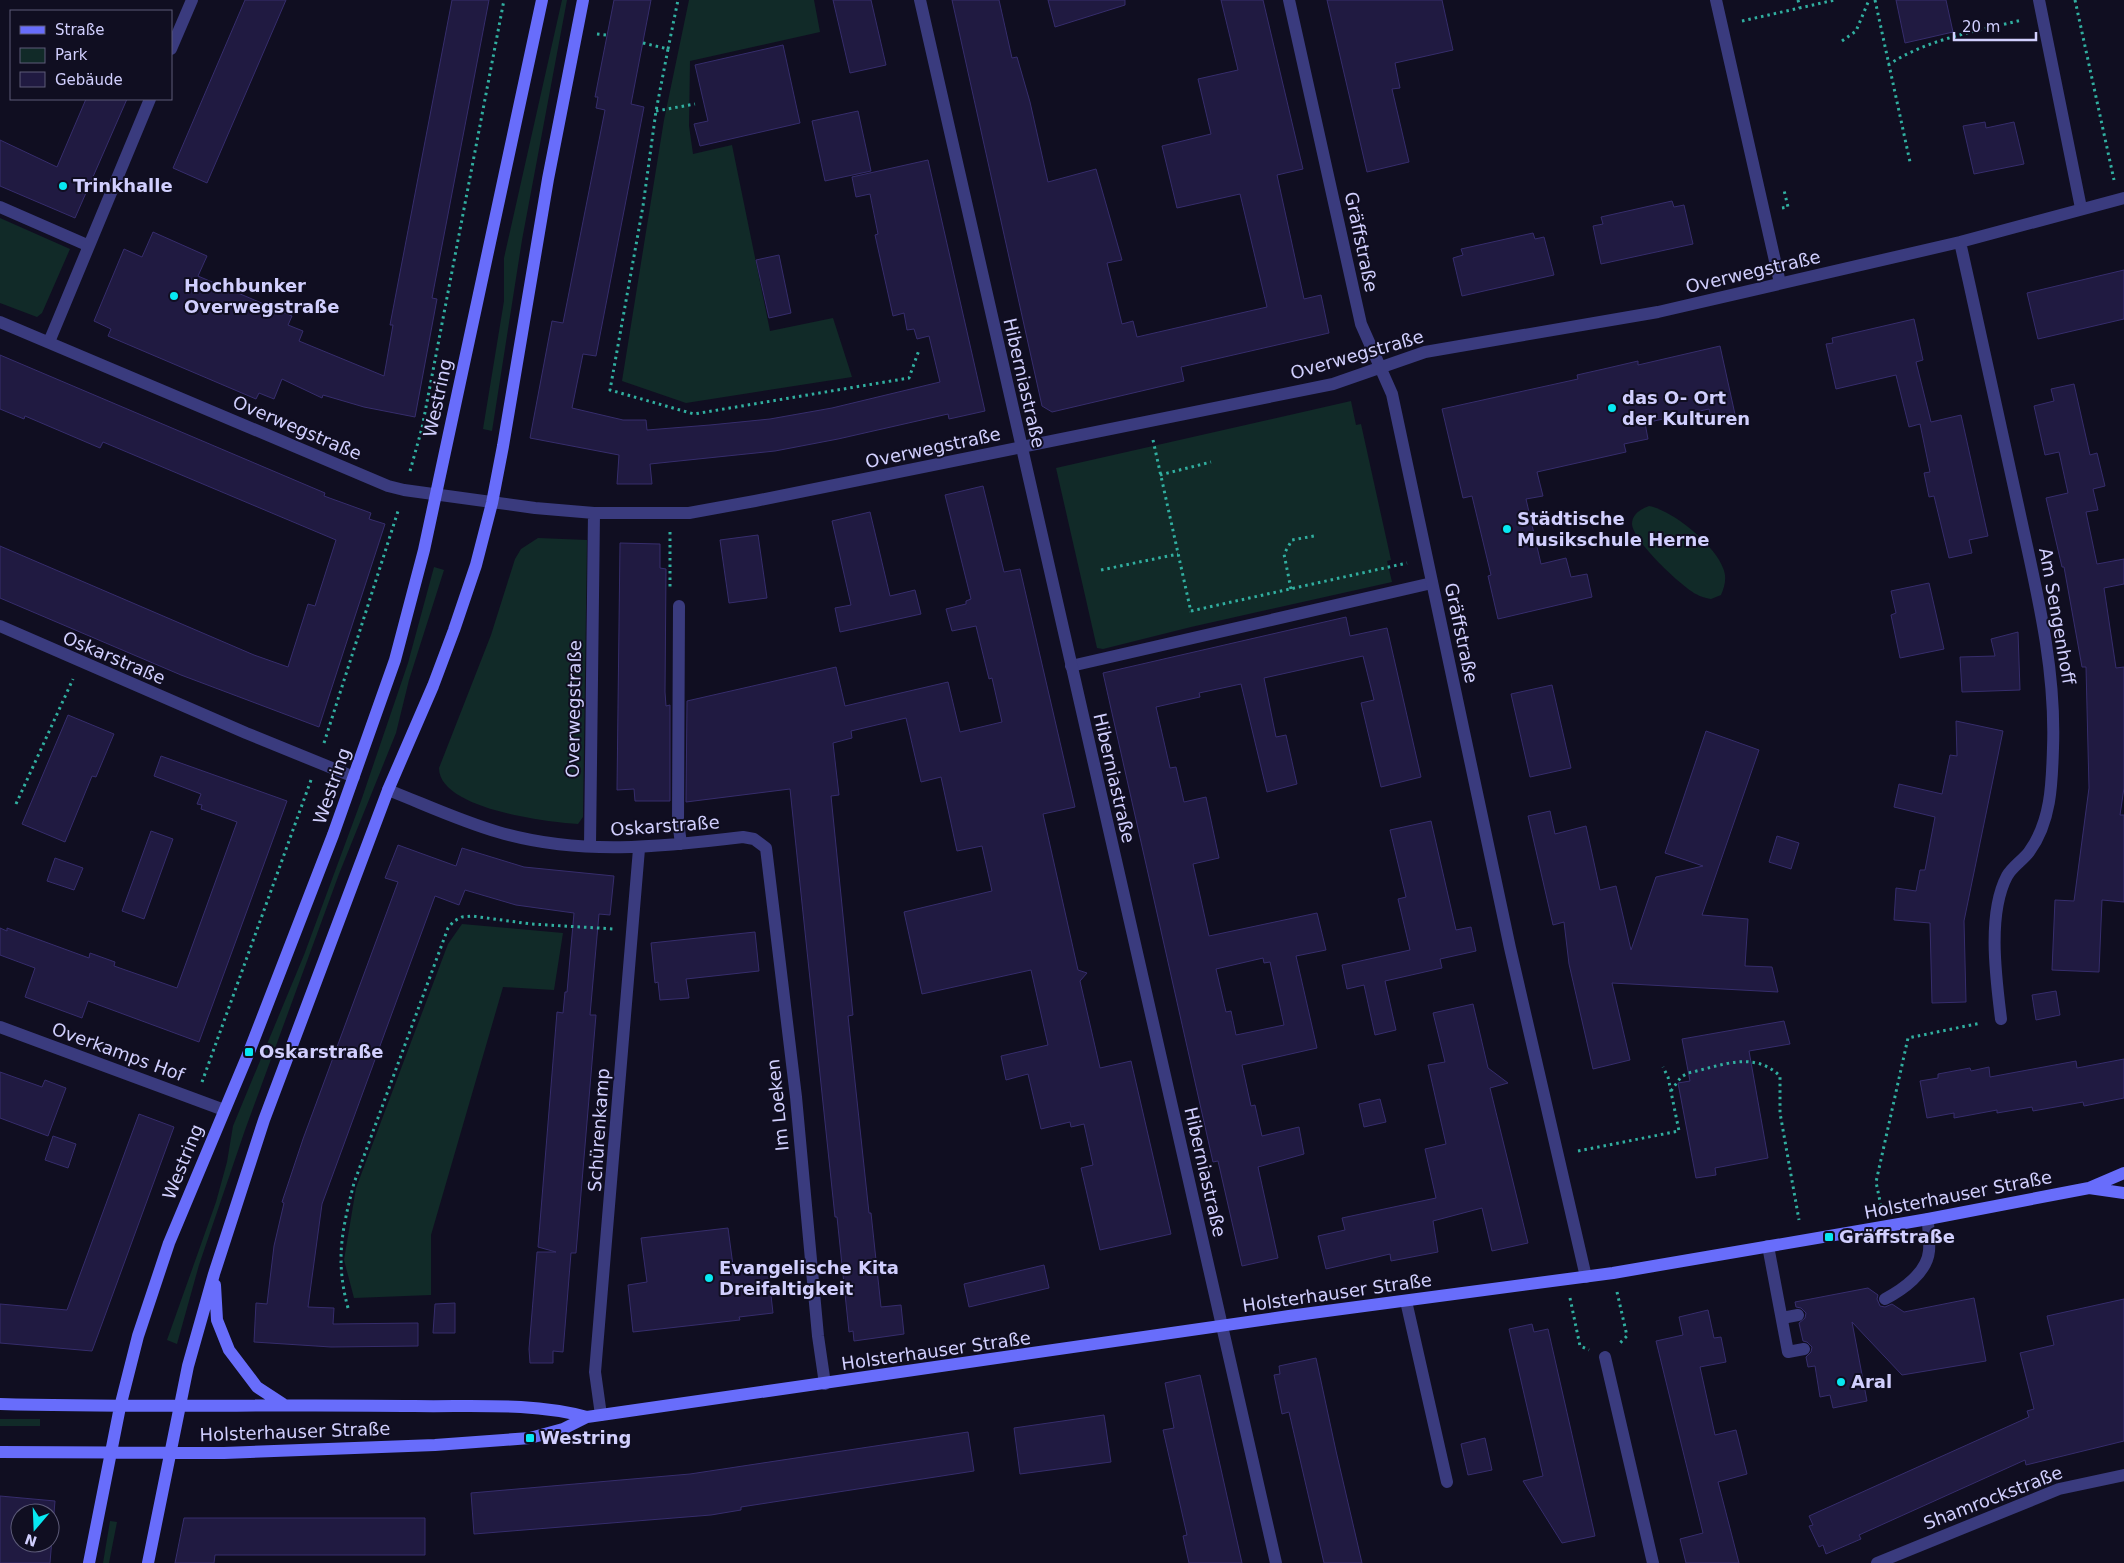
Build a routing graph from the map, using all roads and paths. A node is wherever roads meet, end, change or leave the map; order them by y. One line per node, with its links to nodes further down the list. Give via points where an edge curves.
1 (192, 0): 20 (street)
2 (504, 0): 41 (path, via 422,428)
3 (542, 0): 42 (main road, Westring)
4 (583, 0): 43 (main road, via 548,179)
5 (678, 0): 21 (path)
6 (920, 0): 38 (street, Hiberniastraße)
7 (1289, 0): 36 (street, Gräffstraße, via 1361,324)
8 (1716, 0): 17 (street)
9 (1798, 0): 15 (path)
10 (1835, 0): 15 (path)
11 (1868, 0): 18 (path, via 1856,31)
12 (1875, 0): 22 (path)
13 (2039, 0): 16 (street)
14 (2075, 0): 27 (path)
15 (1800, 8): 17 (path)
16 (2042, 15): 22 (path, via 1946,38 1904,54); 29 (street)
17 (1722, 26): 32 (street)
18 (1842, 41)
19 (643, 43): 21 (path)
20 (172, 47)
21 (668, 49): 25 (path)
22 (1888, 65): 26 (path)
23 (150, 100): 31 (street)
24 (695, 104): 25 (path)
25 (656, 111): 35 (path, via 643,206 610,390 694,414 909,378)
26 (1910, 162)
27 (2121, 199): 29 (street, Overwegstraße)
28 (0, 207): 31 (street)
29 (2080, 208): 30 (street, Overwegstraße)
30 (1960, 242): 32 (street, Overwegstraße); 68 (street, Am Sengenhoff, via 2043,620 2052,687 2054,747 2050,806 2030,851 2008,875 2000,900 1995,972)
31 (87, 245): 34 (street)
32 (1780, 284): 36 (street, Overwegstraße, via 1658,312 1425,352)
33 (0, 322): 34 (street, Overwegstraße)
34 (48, 342): 41 (street, Overwegstraße)
35 (919, 350)
36 (1380, 368): 37 (street, Overwegstraße, via 1334,384); 48 (street, Gräffstraße, via 1392,394)
37 (1148, 421): 38 (street, Overwegstraße); 40 (path)
38 (1021, 448): 45 (street, Overwegstraße, via 812,491); 58 (street, Hiberniastraße)
39 (1211, 462): 40 (path)
40 (1160, 475): 47 (path)
41 (404, 490): 42 (street, Overwegstraße); 59 (path)
42 (436, 494): 43 (street, Overwegstraße); 60 (main road, Westring, via 395,660)
43 (492, 502): 44 (street, Overwegstraße); 61 (main road, via 476,565 454,630)
44 (594, 513): 45 (street, Overwegstraße); 65 (street, Overwegstraße)
45 (670, 514): 52 (path, via 670,601)
46 (1314, 536): 51 (path, via 1292,540 1284,554)
47 (1178, 554): 49 (path); 53 (path)
48 (1427, 558): 50 (street, Gräffstraße); 51 (path)
49 (1101, 570)
50 (1432, 583): 54 (street); 74 (street, Gräffstraße)
51 (1291, 589): 53 (path); 54 (path)
52 (679, 606): 64 (street, via 678,821)
53 (1190, 611): 56 (path)
54 (1296, 614): 56 (street)
55 (0, 626): 57 (street, Oskarstraße)
56 (1196, 637): 58 (street)
57 (80, 662): 59 (street, Oskarstraße); 62 (path)
58 (1071, 666): 91 (street, Hiberniastraße)
59 (318, 762): 60 (street, Oskarstraße); 72 (path)
60 (354, 776): 73 (main road, Westring)
61 (388, 790): 65 (street, Oskarstraße, via 498,832 545,842); 83 (main road, via 264,1120)
62 (16, 804)
63 (743, 838): 64 (street, Oskarstraße); 96 (street, Im Loeken, via 762,844 768,858 797,1107 818,1336)
64 (681, 844): 66 (street, Oskarstraße)
65 (590, 846): 66 (street, Oskarstraße)
66 (639, 849): 67 (street, Schürenkamp)
67 (632, 930): 88 (path, via 531,924 472,916 462,917 448,928 354,1183 343,1225 340,1259); 101 (street, Schürenkamp, via 595,1372)
68 (2001, 1019): 79 (path, via 1908,1038 1876,1182)
69 (0, 1027): 72 (street, Overkamps Hof)
70 (1663, 1066): 71 (path)
71 (1671, 1091): 74 (path, via 1679,1131); 80 (path, via 1688,1072 1747,1060 1770,1066 1780,1076 1780,1113)
72 (195, 1100): 73 (street, Overkamps Hof)
73 (224, 1110): 99 (main road, Westring, via 169,1243 138,1336)
74 (1558, 1155): 84 (street, Gräffstraße)
75 (2124, 1173): 76 (main road, Holsterhauser Straße)
76 (2089, 1188): 77 (main road, Holsterhauser Straße); 78 (main road, Holsterhauser Straße)
77 (2124, 1193)
78 (1928, 1219): 79 (main road, Holsterhauser Straße); 86 (street, via 1929,1253 1922,1267 1902,1290)
79 (1886, 1227): 80 (main road, Holsterhauser Straße)
80 (1803, 1241): 81 (main road, Holsterhauser Straße)
81 (1768, 1246): 82 (main road, Holsterhauser Straße); 90 (street)
82 (1613, 1273): 84 (main road, Holsterhauser Straße); 92 (path)
83 (214, 1274): 98 (main road, via 217,1320 229,1350 257,1387); 100 (main road)
84 (1586, 1277): 85 (main road, Holsterhauser Straße)
85 (1566, 1280): 87 (main road, Holsterhauser Straße); 93 (path)
86 (1885, 1299)
87 (1406, 1301): 91 (main road, Holsterhauser Straße); 107 (street)
88 (348, 1308)
89 (1798, 1315): 90 (street)
90 (1782, 1318): 94 (street, via 1788,1352)
91 (1222, 1326): 96 (main road, Holsterhauser Straße); 110 (street, Hiberniastraße)
92 (1627, 1336)
93 (1580, 1346)
94 (1804, 1349)
95 (1605, 1357): 111 (street)
96 (826, 1384): 101 (main road, Holsterhauser Straße)
97 (0, 1404): 99 (main road, Holsterhauser Straße)
98 (283, 1404): 100 (main road, Holsterhauser Straße); 102 (main road, Holsterhauser Straße, via 529,1406)
99 (120, 1407): 100 (main road, Holsterhauser Straße); 105 (main road, Westring)
100 (178, 1407): 104 (main road)
101 (601, 1415): 102 (main road, Holsterhauser Straße)
102 (587, 1417): 104 (main road, Holsterhauser Straße, via 563,1429 530,1438 416,1446)
103 (0, 1452): 105 (main road, Holsterhauser Straße)
104 (168, 1453): 105 (main road, Holsterhauser Straße); 109 (main road)
105 (109, 1454): 108 (main road, Westring)
106 (2124, 1475): 112 (street, Shamrockstraße, via 2059,1489)
107 (1447, 1482)
108 (89, 1563)
109 (148, 1563)
110 (1276, 1563)
111 (1653, 1563)
112 (1877, 1563)

